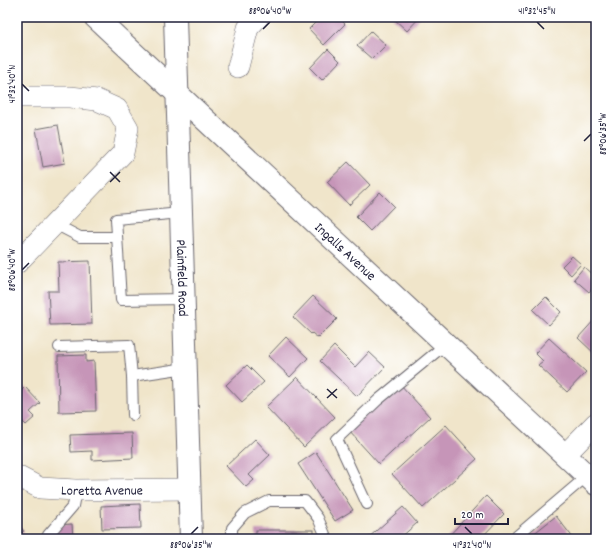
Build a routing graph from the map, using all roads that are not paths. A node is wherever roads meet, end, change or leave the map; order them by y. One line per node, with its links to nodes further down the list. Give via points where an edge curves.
1 (95, 17): 5 (street, Ingalls Avenue)
2 (175, 17): 5 (street, Plainfield Road)
3 (258, 17): 4 (street, via 248,28)
4 (238, 67)
5 (177, 92): 7 (street, Plainfield Road); 12 (street, Ingalls Avenue)
6 (19, 97): 8 (street, via 97,100 117,109 128,128 123,153)
7 (181, 213): 9 (lane, via 116,219); 11 (street, Plainfield Road)
8 (55, 224): 9 (lane, via 80,237); 10 (street)
9 (117, 237): 11 (lane, via 121,300)
10 (17, 264)
11 (183, 298): 14 (street, Plainfield Road)
12 (446, 344): 18 (street, Ingalls Avenue); 23 (lane, via 378,400 337,439)
13 (59, 346): 15 (lane, via 129,345)
14 (186, 368): 15 (lane); 21 (street, Plainfield Road)
15 (132, 376): 16 (lane)
16 (133, 415)
17 (596, 423): 18 (street)
18 (565, 455): 20 (street, Ingalls Avenue)
19 (17, 476): 22 (street, Loretta Avenue, via 40,488)
20 (592, 480): 28 (lane)
21 (190, 489): 22 (street, Loretta Avenue); 25 (street, Plainfield Road)
22 (76, 490): 24 (lane, via 73,506 48,535)
23 (367, 504)
24 (48, 539)
25 (191, 539)
26 (232, 539): 27 (lane, via 232,528 245,513 269,501 305,501 318,518)
27 (327, 539)
28 (513, 539)

